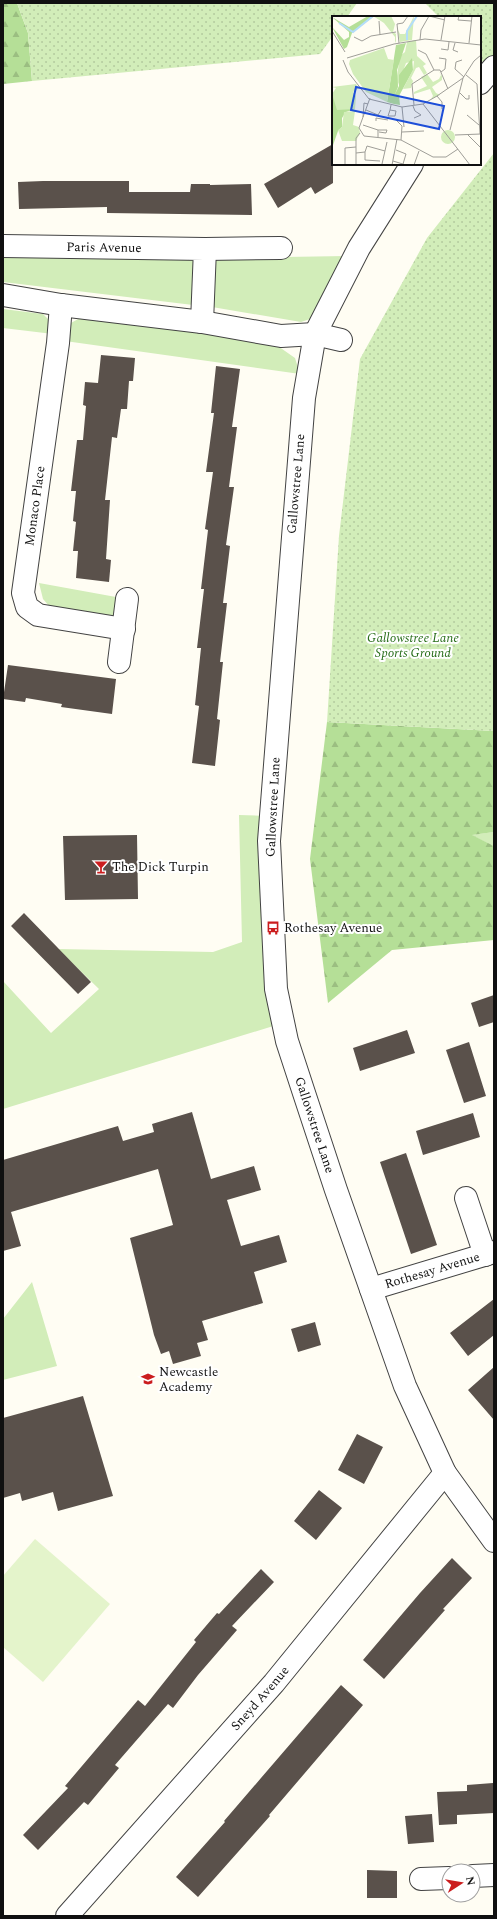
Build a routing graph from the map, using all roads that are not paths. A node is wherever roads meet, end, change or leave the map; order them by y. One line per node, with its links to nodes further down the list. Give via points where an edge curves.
1 (494, 67): 2 (street)
2 (481, 82)
3 (411, 165): 10 (street, Gallowstree Lane, via 359,248)
4 (3, 246): 6 (street, Paris Avenue)
5 (281, 248): 6 (street, Paris Avenue)
6 (205, 249): 9 (street)
7 (3, 295): 8 (street)
8 (61, 305): 9 (street); 13 (street, Monaco Place, via 23,593 27,607 38,615)
9 (202, 322): 10 (street, via 281,336)
10 (315, 334): 11 (street); 17 (street, Gallowstree Lane, via 300,437 268,841 276,982 287,1041)
11 (341, 340)
12 (127, 599): 13 (street)
13 (124, 629): 14 (street)
14 (119, 662)
15 (466, 1198): 16 (street)
16 (490, 1254): 17 (street, Rothesay Avenue)
17 (371, 1289): 18 (street, Gallowstree Lane, via 405,1386)
18 (444, 1473): 19 (street, Gallowstree Lane); 24 (street, Sneyd Avenue, via 274,1683)
19 (494, 1541)
20 (494, 1875): 21 (street)
21 (481, 1876)
22 (441, 1878): 23 (street)
23 (421, 1879)
24 (67, 1916)

